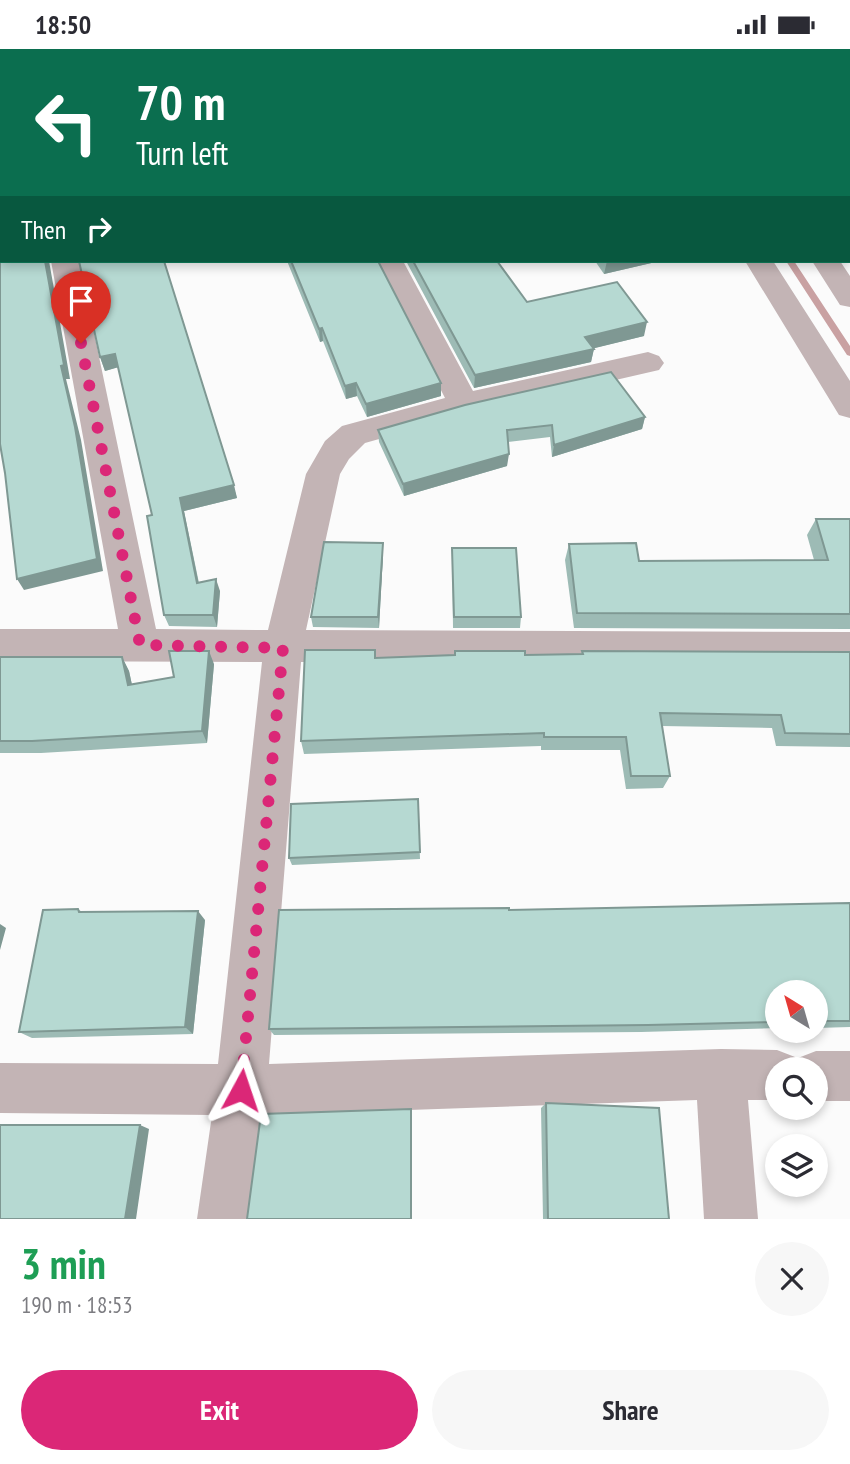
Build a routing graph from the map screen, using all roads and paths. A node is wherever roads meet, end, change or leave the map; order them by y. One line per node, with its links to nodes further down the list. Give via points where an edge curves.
1 (65, 263): 10 (street)
2 (390, 263): 7 (street)
3 (760, 263): 8 (street)
4 (827, 263): 5 (street)
5 (850, 298)
6 (648, 363): 7 (street)
7 (464, 404): 11 (street, via 354,434 337,450 323,474)
8 (850, 407)
9 (0, 645): 10 (street)
10 (140, 645): 11 (street)
11 (283, 648): 12 (street); 18 (street)
12 (850, 648)
13 (721, 1074): 14 (street); 18 (street); 20 (street)
14 (765, 1075)
15 (828, 1076): 16 (street)
16 (850, 1076)
17 (0, 1088): 18 (street)
18 (241, 1090): 19 (street)
19 (224, 1219)
20 (731, 1219)

